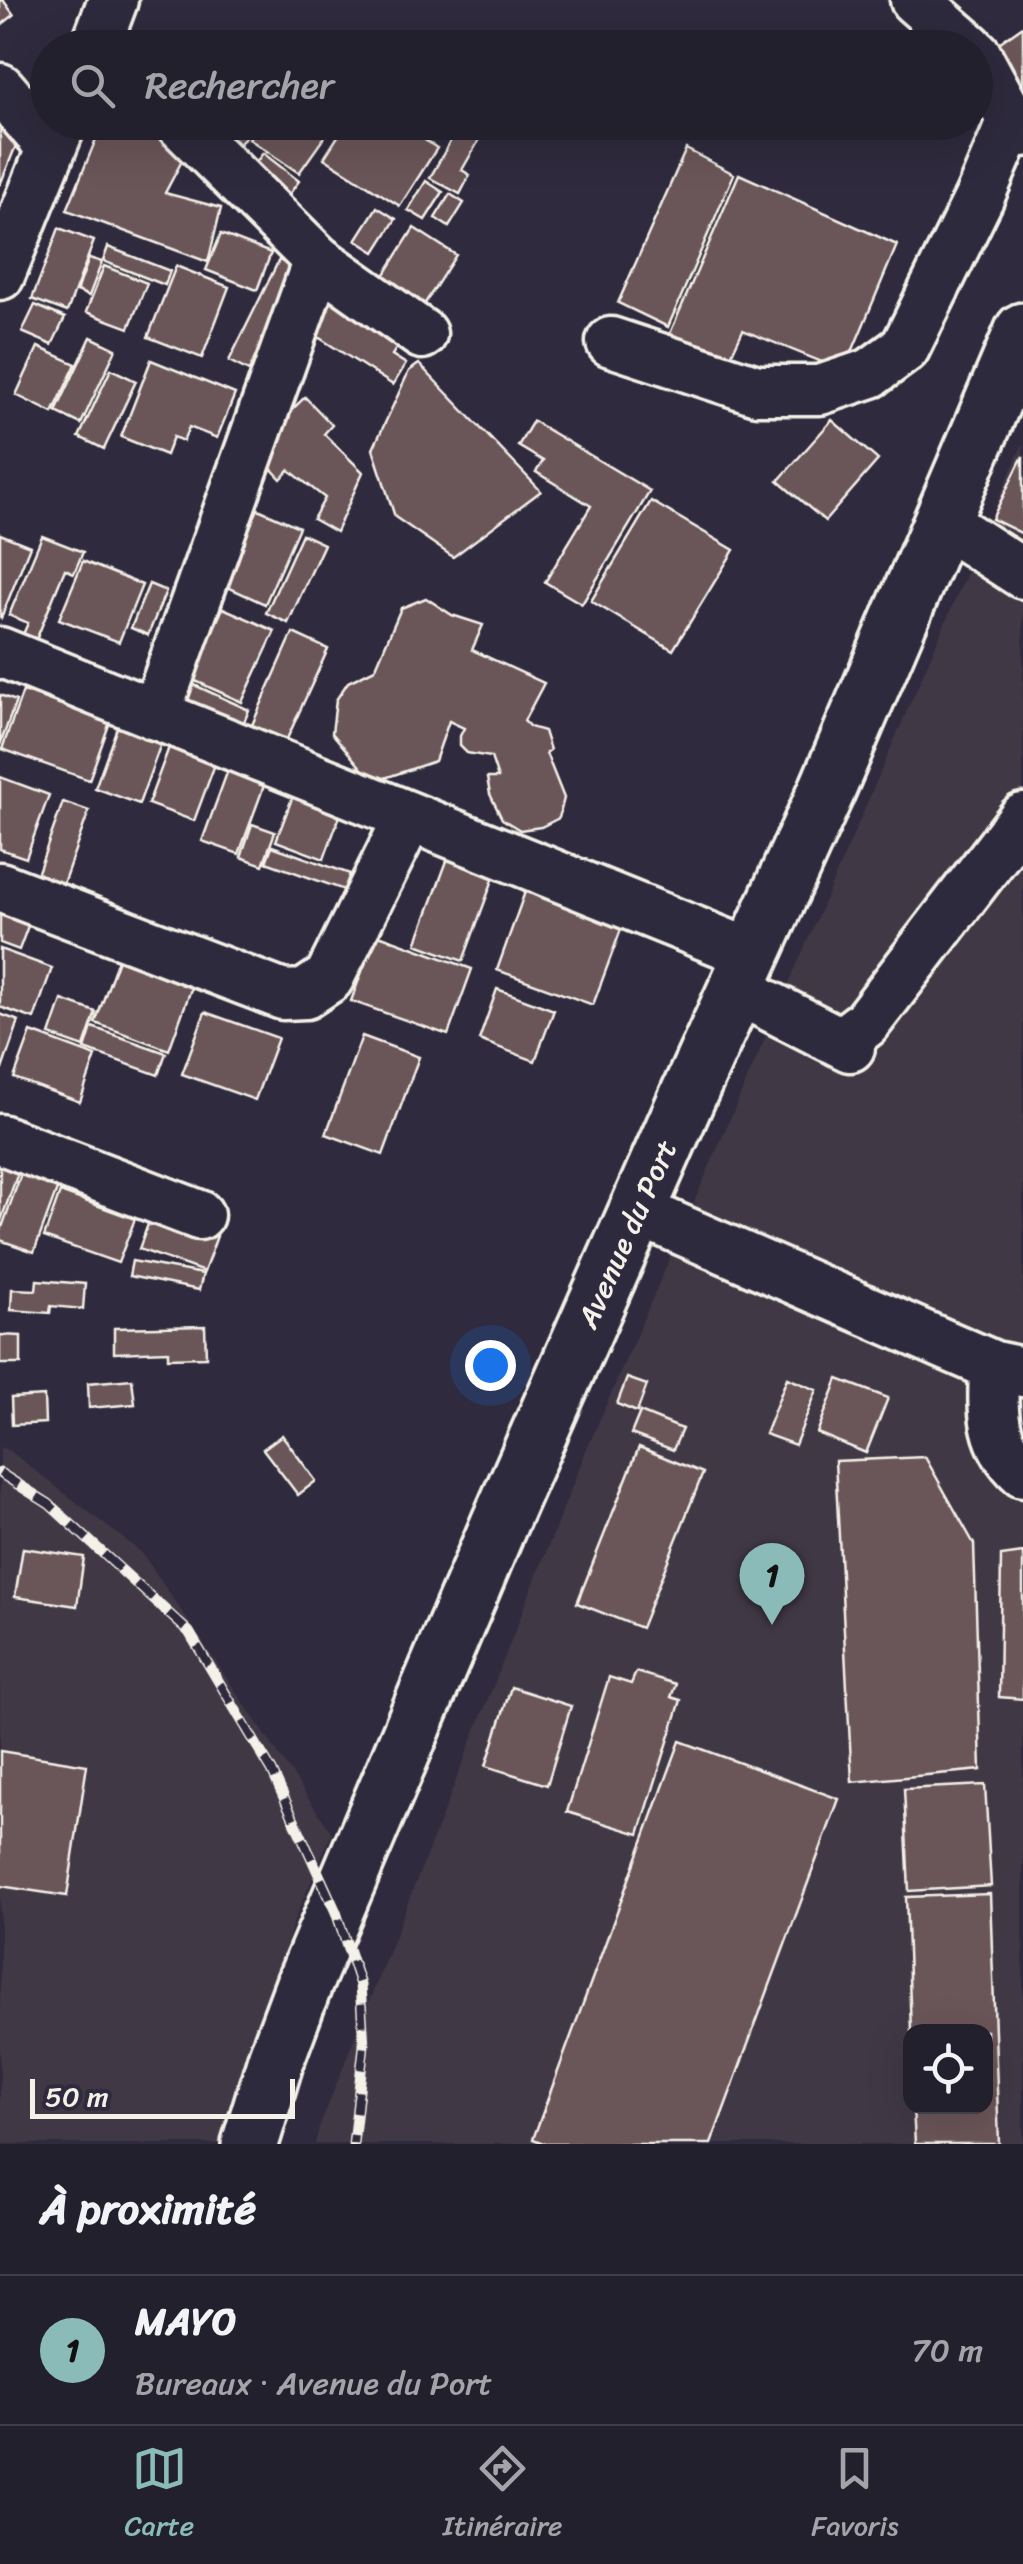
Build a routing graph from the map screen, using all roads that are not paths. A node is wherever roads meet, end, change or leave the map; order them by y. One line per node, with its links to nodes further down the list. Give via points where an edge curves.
1 (113, 0): 3 (street)
2 (915, 0): 4 (street)
3 (103, 30)
4 (949, 30)
5 (993, 84): 8 (street)
6 (0, 88): 7 (street)
7 (30, 113)
8 (1017, 127): 15 (street, via 905,348 871,374 820,390 757,390)
9 (55, 140): 12 (street)
10 (197, 140): 11 (street)
11 (318, 260): 14 (street); 19 (street)
12 (0, 275)
13 (1023, 332): 16 (main road, Avenue du Port)
14 (422, 334)
15 (612, 342)
16 (941, 521): 17 (street); 23 (main road, Avenue du Port)
17 (1023, 574)
18 (0, 652): 19 (street)
19 (155, 715): 20 (street)
20 (409, 817): 22 (street, via 329,978 305,994 284,995); 23 (street)
21 (1023, 818): 23 (street, via 866,1024 848,1037 850,1047)
22 (0, 887)
23 (745, 972): 25 (main road, Avenue du Port)
24 (0, 1139): 26 (street)
25 (638, 1211): 27 (street); 29 (main road, Avenue du Port, via 304,1984)
26 (199, 1215)
27 (1008, 1369): 28 (street, via 992,1412 996,1434)
28 (1023, 1472)
29 (250, 2144)

